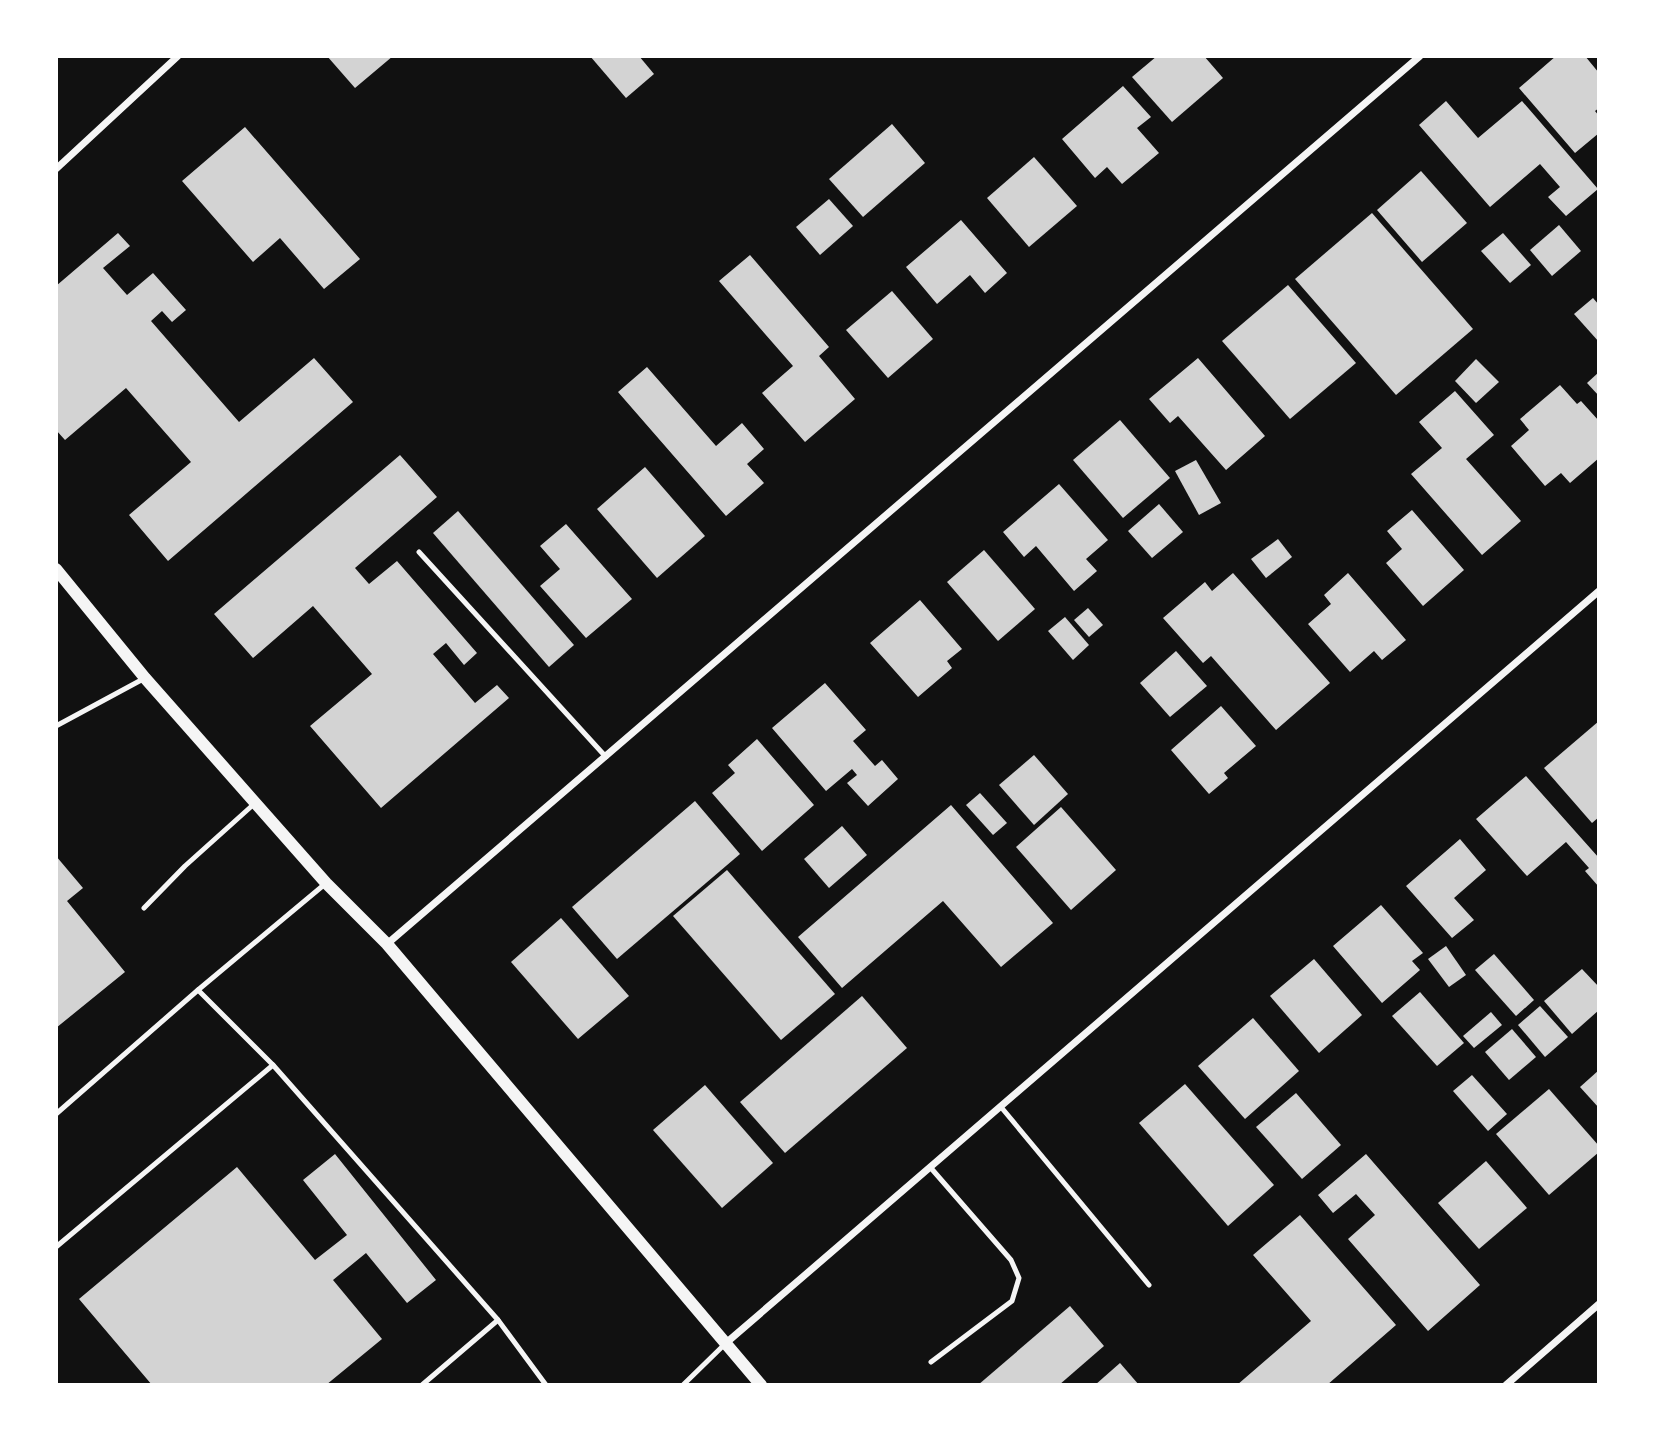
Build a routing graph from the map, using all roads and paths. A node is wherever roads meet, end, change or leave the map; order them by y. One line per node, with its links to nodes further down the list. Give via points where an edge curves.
1 (178, 56): 3 (street)
2 (1420, 56): 9 (street)
3 (56, 169)
4 (419, 552): 9 (lane)
5 (56, 569): 7 (street)
6 (1599, 591): 16 (street)
7 (145, 678): 8 (lane); 10 (street)
8 (56, 726)
9 (606, 757): 13 (street)
10 (256, 802): 11 (street); 12 (lane)
11 (326, 883): 13 (street); 14 (lane)
12 (144, 908)
13 (387, 944): 23 (street)
14 (198, 990): 15 (lane); 17 (lane)
15 (273, 1065): 19 (lane); 22 (lane)
16 (1000, 1107): 18 (street); 20 (lane)
17 (56, 1114)
18 (930, 1167): 23 (street); 24 (lane, via 1011,1260 1018,1278 1012,1301)
19 (56, 1247)
20 (1149, 1285)
21 (1599, 1304): 29 (street)
22 (498, 1320): 25 (lane); 26 (lane)
23 (726, 1343): 27 (lane); 28 (street)
24 (931, 1362)
25 (422, 1385)
26 (546, 1385)
27 (683, 1385)
28 (761, 1385)
29 (1506, 1385)

